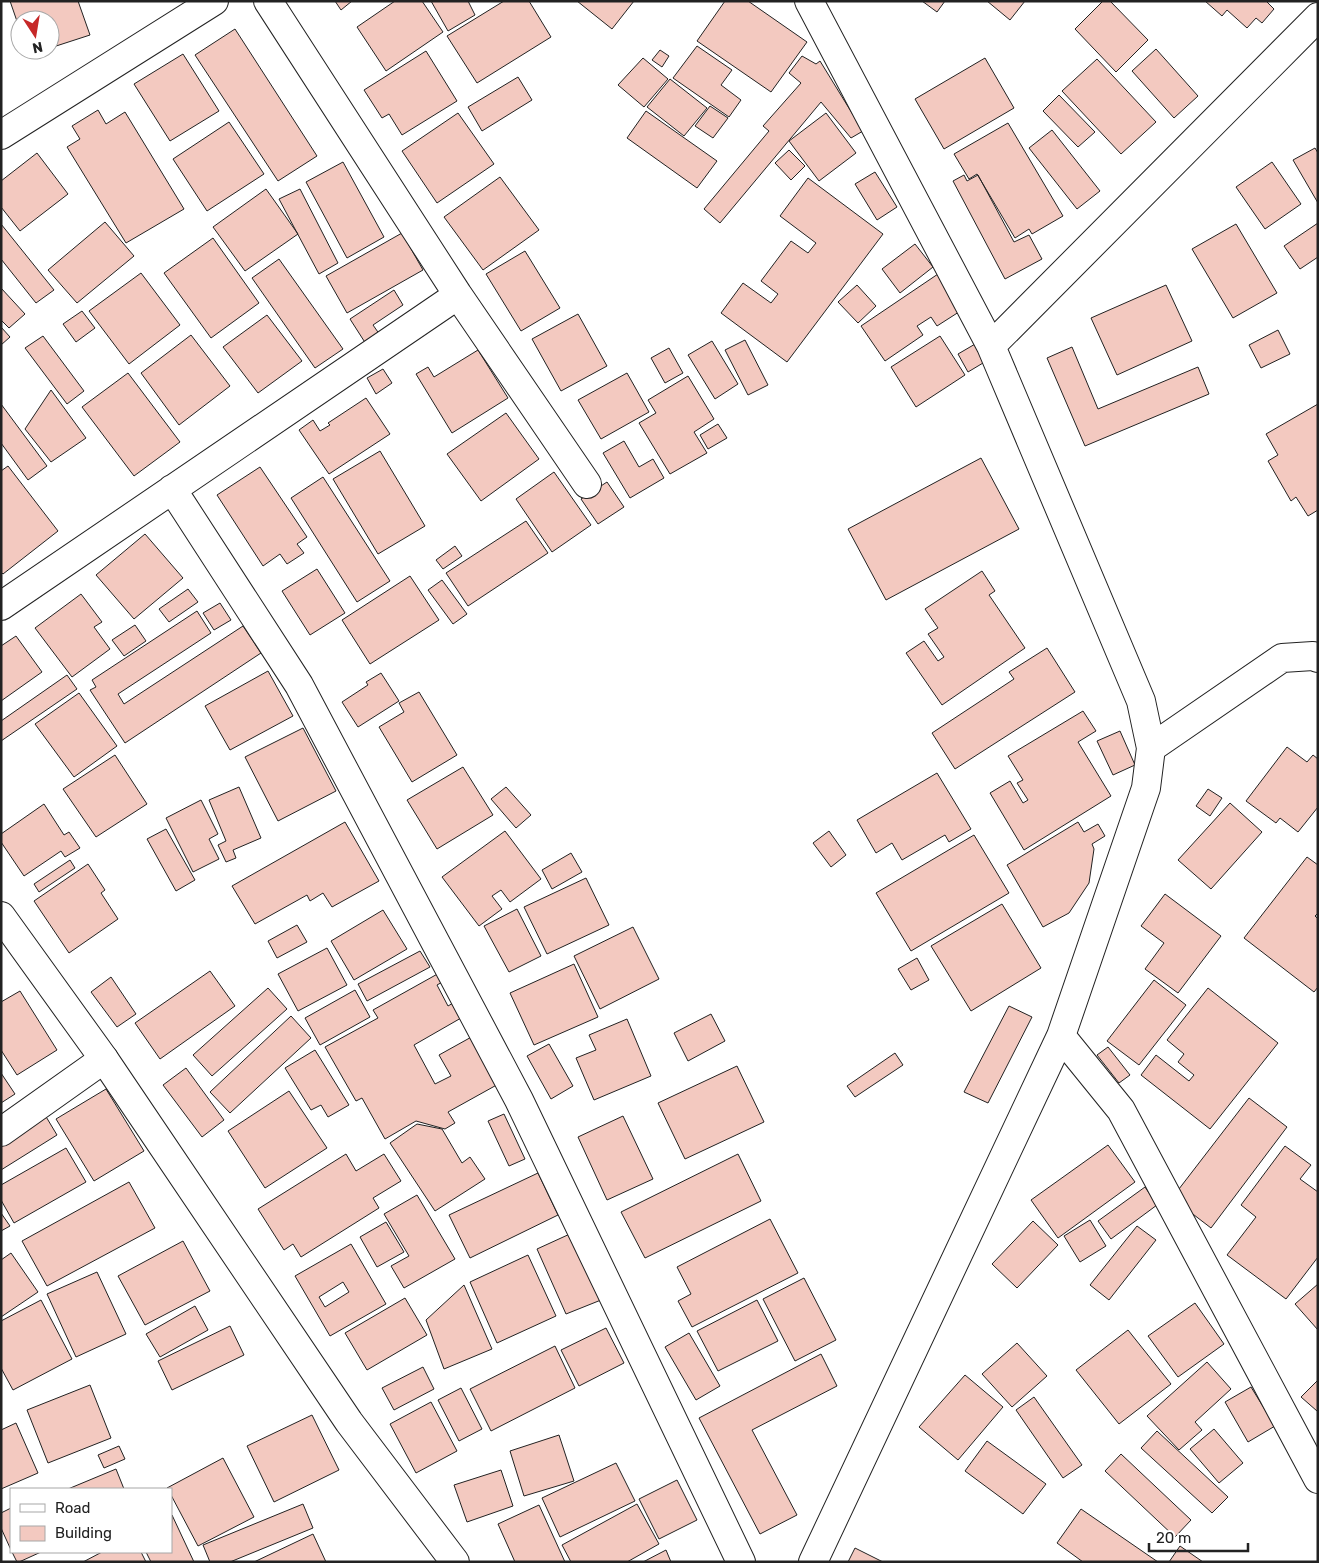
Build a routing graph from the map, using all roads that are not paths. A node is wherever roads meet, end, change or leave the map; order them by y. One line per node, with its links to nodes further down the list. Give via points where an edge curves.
1 (214, 1): 5 (street)
2 (268, 1): 6 (street)
3 (809, 1): 7 (street)
4 (1318, 17): 7 (street)
5 (1, 135)
6 (458, 295): 8 (street); 9 (street)
7 (991, 346): 12 (street, via 1141,701)
8 (587, 484)
9 (172, 488): 10 (street); 19 (street, via 299,685 519,1100)
10 (1, 606)
11 (1318, 658): 12 (street, via 1282,658)
12 (1151, 748): 14 (street, via 1146,788)
13 (1, 916): 15 (street)
14 (1061, 1036): 17 (street, via 1122,1110); 20 (street)
15 (104, 1059): 16 (street); 18 (street, via 349,1422)
16 (1, 1132)
17 (1318, 1479)
18 (454, 1562)
19 (741, 1562)
20 (814, 1562)

